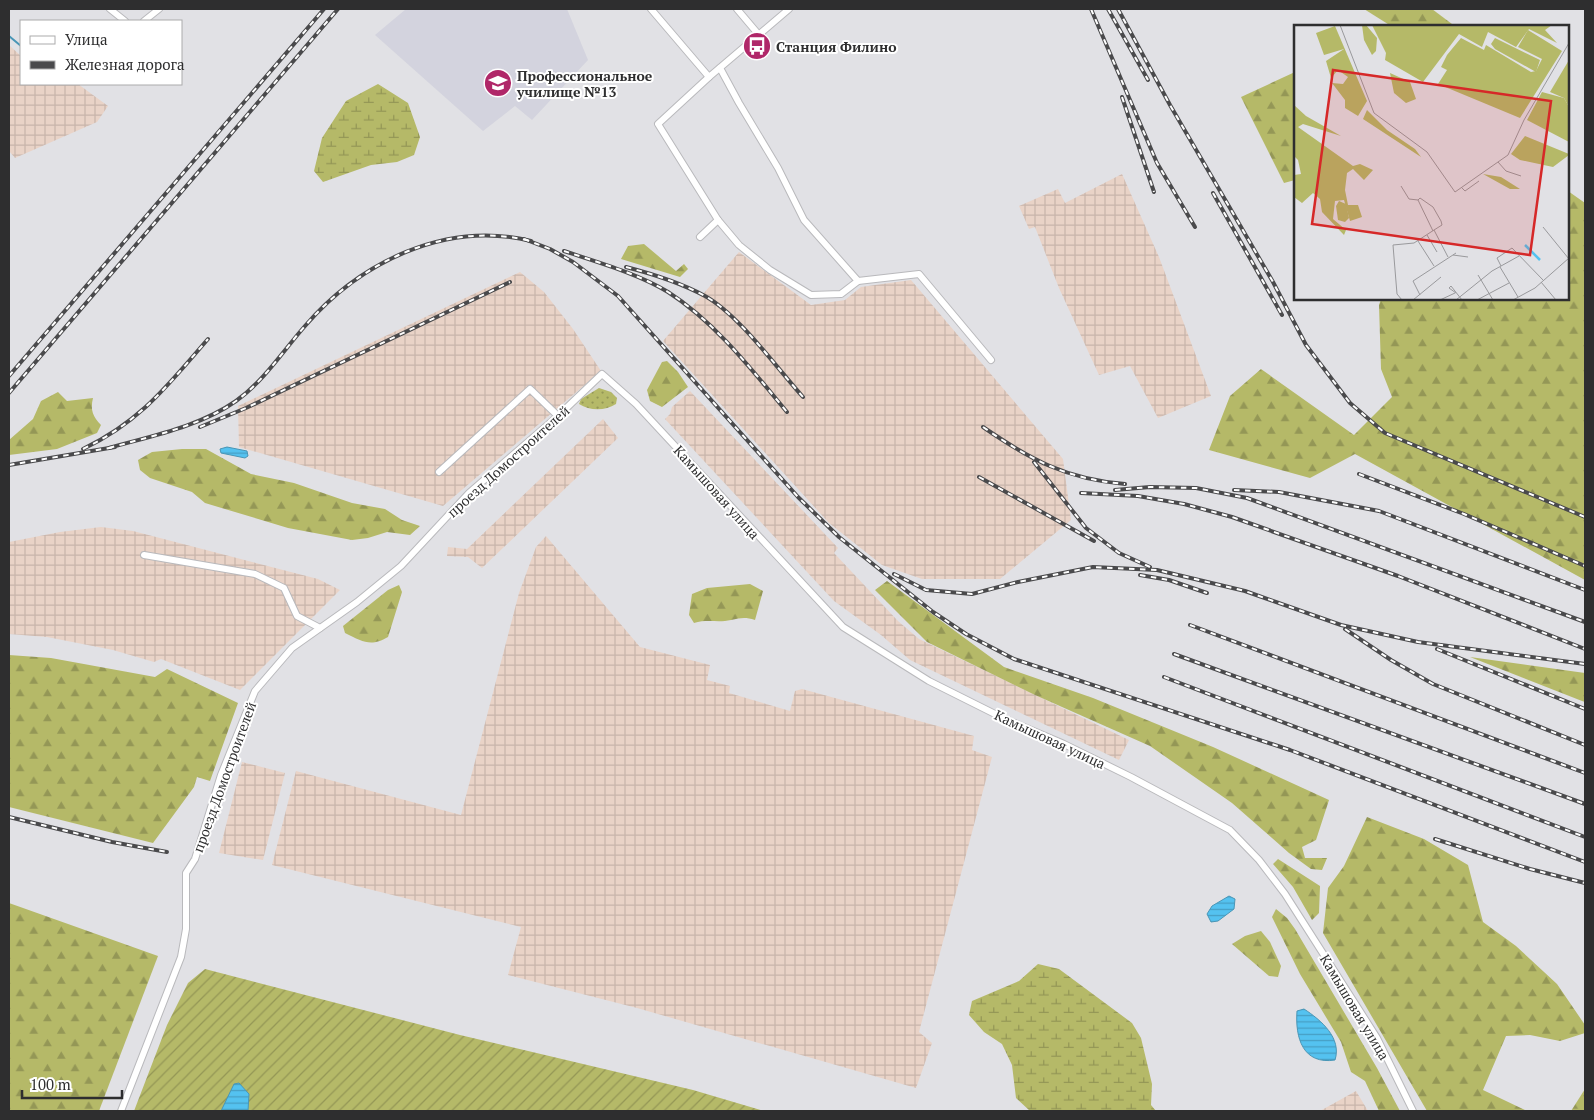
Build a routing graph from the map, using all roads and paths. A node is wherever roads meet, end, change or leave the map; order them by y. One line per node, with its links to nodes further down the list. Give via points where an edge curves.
1 (110, 9): 6 (street)
2 (158, 9): 7 (street)
3 (651, 9): 10 (street)
4 (737, 9): 8 (street)
5 (789, 9): 8 (street)
6 (124, 20)
7 (145, 20)
8 (759, 35): 9 (street)
9 (720, 68): 10 (street); 13 (street, via 804,220)
10 (709, 77): 11 (street, via 658,124)
11 (718, 220): 12 (street); 13 (street, via 738,245 770,270 811,295 841,294)
12 (700, 237)
13 (858, 281): 14 (street, via 919,274)
14 (991, 360)
15 (602, 374): 16 (street, проезд Домостроителей); 21 (street, Камышовая улица, via 636,404 843,627 929,681 1131,776 1230,830 1286,894 1377,1038)
16 (558, 416): 17 (street, via 530,389); 19 (street, проезд Домостроителей, via 470,493 401,566)
17 (439, 472)
18 (144, 555): 19 (street, via 255,574 284,588 297,616)
19 (320, 628): 20 (street, проезд Домостроителей, via 292,648 255,691 221,776 194,859 186,873 186,929 181,957)
20 (121, 1111)
21 (1413, 1111)

